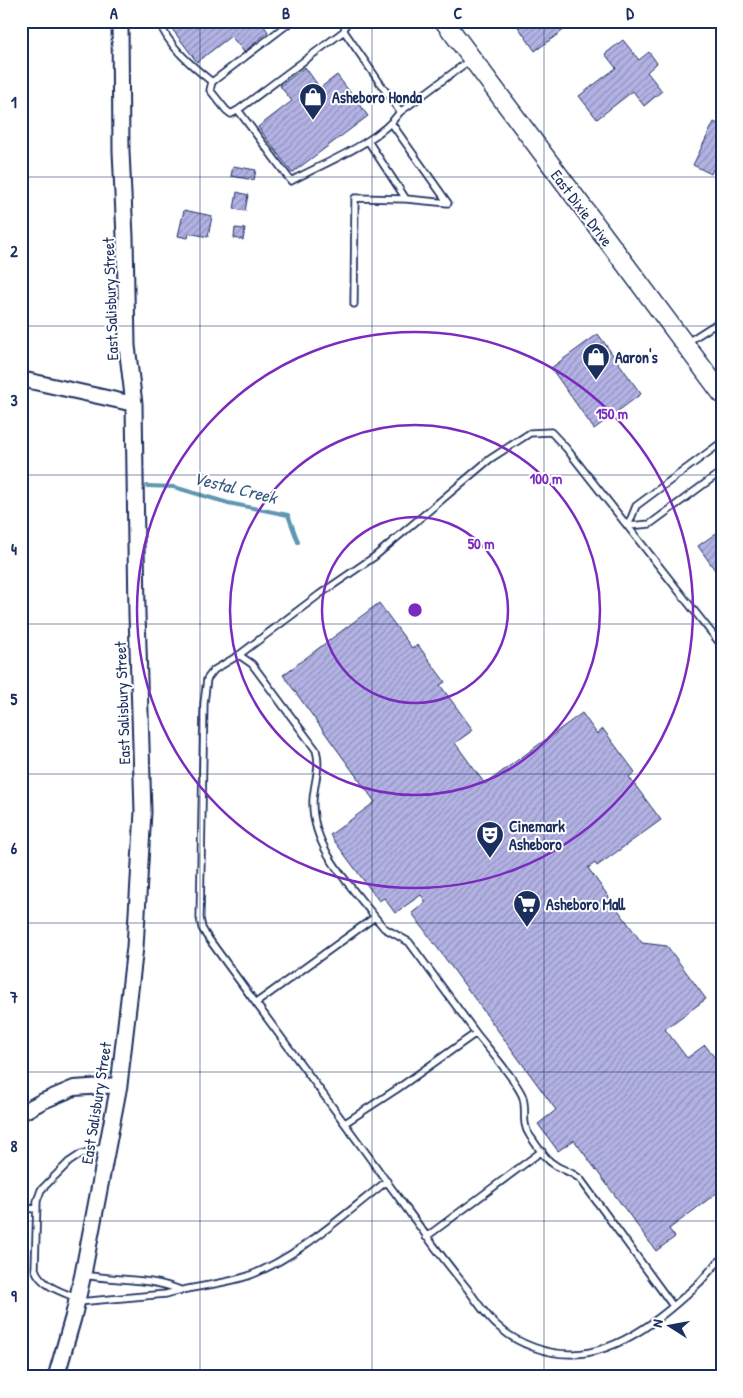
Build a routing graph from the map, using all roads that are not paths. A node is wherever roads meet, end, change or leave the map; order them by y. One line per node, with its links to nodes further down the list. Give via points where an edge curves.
1 (120, 21): 19 (main road, East Salisbury Street, via 120,152 127,346)
2 (159, 21): 8 (lane, via 172,43)
3 (292, 21): 8 (lane)
4 (346, 21): 6 (lane)
5 (444, 21): 7 (main road, East Dixie Drive)
6 (344, 31): 9 (lane); 10 (lane)
7 (472, 59): 10 (lane); 16 (main road, East Dixie Drive)
8 (212, 82): 9 (lane, via 210,90 226,110 231,114)
9 (238, 110): 12 (lane, via 290,181)
10 (400, 112): 11 (lane)
11 (392, 124): 12 (lane); 13 (lane, via 448,203)
12 (368, 141): 13 (lane)
13 (406, 199): 14 (lane, via 355,198)
14 (354, 304)
15 (722, 320): 16 (lane)
16 (684, 344): 18 (main road, East Dixie Drive)
17 (21, 379): 19 (street)
18 (722, 394)
19 (134, 404): 28 (main road, East Salisbury Street, via 136,614 143,812 135,947)
20 (722, 442): 22 (lane, via 636,506)
21 (722, 471): 22 (lane, via 650,524)
22 (628, 526): 23 (lane); 24 (lane, via 551,432 530,433 490,459 374,557)
23 (722, 646)
24 (239, 655): 25 (lane, via 252,664 316,750 318,764 313,799 318,835 334,864); 26 (lane, via 214,670 207,679 204,693 200,918 206,935)
25 (375, 917): 26 (lane); 27 (lane, via 384,928 409,942)
26 (256, 1003): 30 (lane)
27 (476, 1033): 30 (lane); 32 (lane, via 517,1087 522,1097 524,1126)
28 (119, 1085): 29 (street, via 74,1088); 31 (main road, East Salisbury Street)
29 (21, 1113)
30 (345, 1124): 33 (lane)
31 (108, 1146): 35 (lane, via 81,1154 69,1162 41,1190); 38 (main road, East Salisbury Street)
32 (542, 1151): 36 (lane); 41 (lane, via 555,1166 575,1174)
33 (387, 1181): 36 (lane); 39 (lane, via 272,1265 231,1281)
34 (21, 1208): 35 (lane)
35 (37, 1209): 40 (lane, via 35,1269 38,1276)
36 (426, 1237): 41 (lane, via 500,1328 528,1345 548,1352 572,1354 600,1350 620,1342)
37 (722, 1259): 41 (lane)
38 (83, 1274): 39 (lane, via 164,1283); 40 (main road, East Salisbury Street)
39 (180, 1290): 40 (lane, via 166,1294)
40 (77, 1300): 42 (main road, East Salisbury Street)
41 (673, 1306)
42 (56, 1377)

